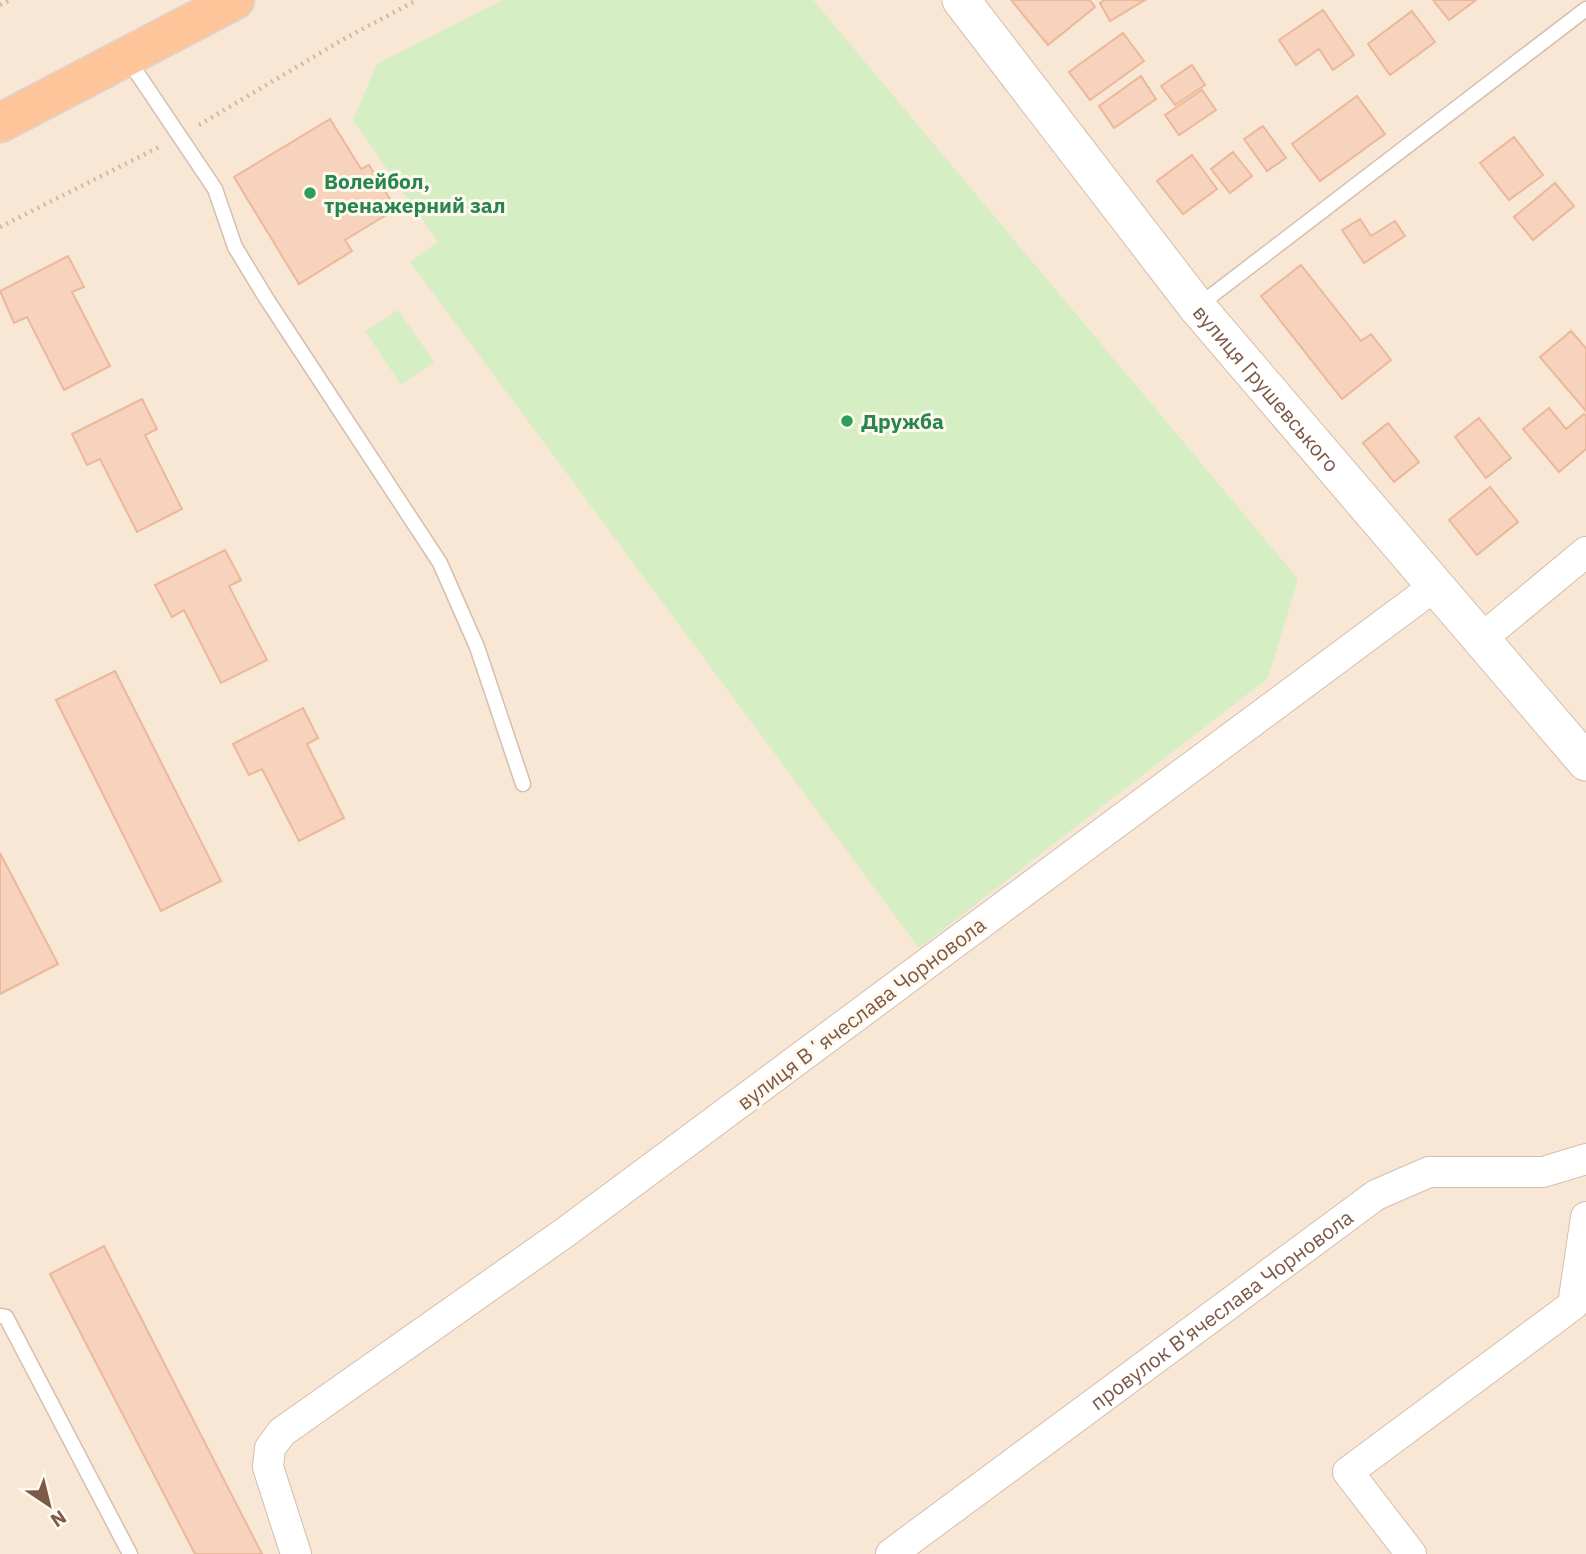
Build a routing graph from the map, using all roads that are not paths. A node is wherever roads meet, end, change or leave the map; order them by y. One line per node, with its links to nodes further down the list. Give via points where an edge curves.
1 (235, 0): 4 (highway)
2 (961, 0): 6 (street, вулиця Грушевського)
3 (1586, 9): 6 (lane)
4 (126, 57): 5 (highway); 11 (lane, via 215,188 235,247 247,267 440,563 477,647)
5 (0, 123)
6 (1197, 306): 8 (street, вулиця Грушевського)
7 (1586, 552): 9 (street)
8 (1434, 586): 9 (street, вулиця Грушевського); 16 (street, вулиця Вʼячеслава Чорновола, via 568,1231 282,1432 270,1448 268,1467)
9 (1481, 639): 10 (street, вулиця Грушевського)
10 (1586, 762)
11 (523, 784)
12 (1586, 1158): 17 (street, провулок В'ячеслава Чорновола, via 1543,1172 1429,1172 1376,1195)
13 (1586, 1217): 18 (street, via 1573,1305 1348,1472)
14 (0, 1316): 15 (lane, via 6,1317)
15 (130, 1554)
16 (296, 1554)
17 (891, 1554)
18 (1411, 1554)

